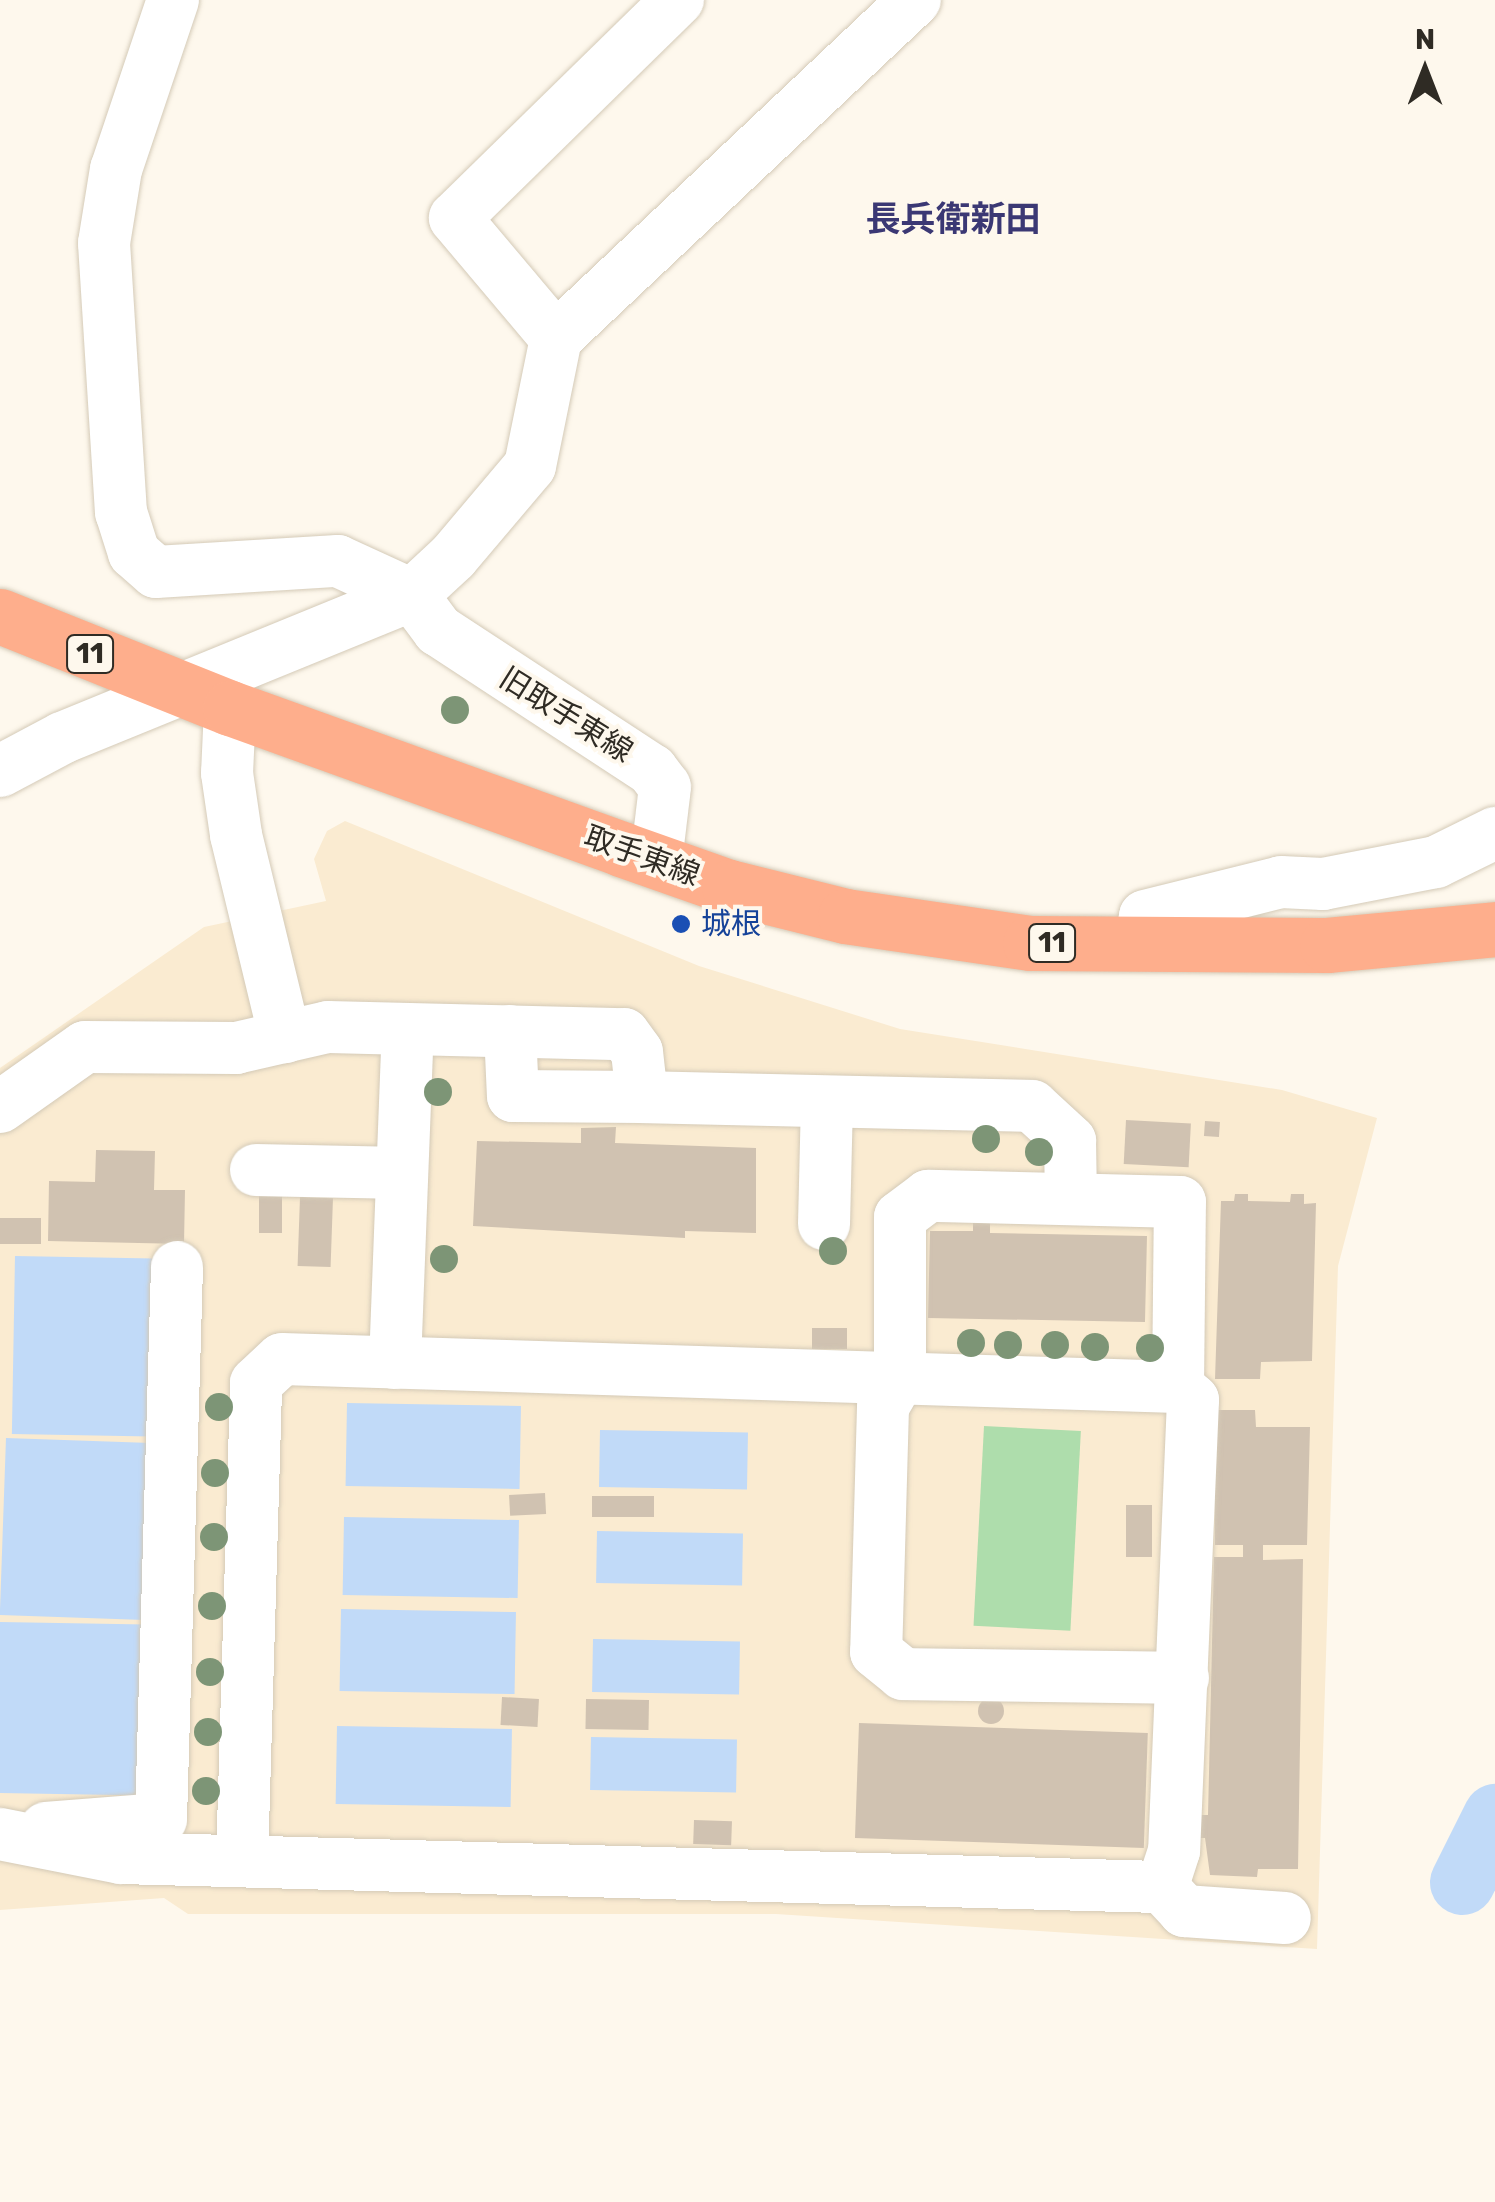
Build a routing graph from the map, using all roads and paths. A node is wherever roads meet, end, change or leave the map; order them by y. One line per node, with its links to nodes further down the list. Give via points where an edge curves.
1 (173, 0): 5 (street, via 116,169 104,243 121,512 134,553 156,572 338,561)
2 (915, 0): 4 (street)
3 (676, 1): 4 (street, via 455,218)
4 (556, 338): 5 (street, via 530,466)
5 (412, 595): 7 (street); 10 (street, 旧取手東線, via 438,630 652,770 665,787)
6 (0, 616): 7 (main road, 取手東線 / 11)
7 (206, 699): 8 (street); 10 (main road, 取手東線 / 11); 16 (street)
8 (0, 771)
9 (1495, 833): 11 (street, via 1436,862)
10 (656, 861): 13 (main road, 取手東線 / 11, via 845,916 1030,943)
11 (1323, 884): 13 (street, via 1281,882 1144,916); 14 (street)
12 (1495, 929): 14 (main road, 取手東線 / 11)
13 (1140, 945): 14 (main road, 取手東線 / 11)
14 (1327, 946)
15 (408, 1030): 16 (street, via 328,1027); 17 (street, via 624,1034 637,1052 642,1097); 20 (street)
16 (285, 1037): 18 (street, via 236,1048 85,1047)
17 (826, 1102): 21 (street, via 1032,1106 1070,1140); 22 (street)
18 (0, 1107)
19 (256, 1170): 20 (street)
20 (402, 1173): 24 (street)
21 (1070, 1198): 25 (street, via 928,1196 900,1218); 26 (street, via 1180,1202)
22 (824, 1224)
23 (177, 1266): 28 (street, via 161,1819 0,1834 121,1858)
24 (395, 1363): 25 (street); 28 (street, via 282,1359 256,1384)
25 (900, 1378): 26 (street); 27 (street, via 883,1407 876,1652 904,1674)
26 (1178, 1387): 27 (street, via 1193,1400)
27 (1183, 1678): 29 (street, via 1174,1850)
28 (242, 1862): 29 (street)
29 (1162, 1888): 30 (street, via 1184,1911)
30 (1286, 1918)

